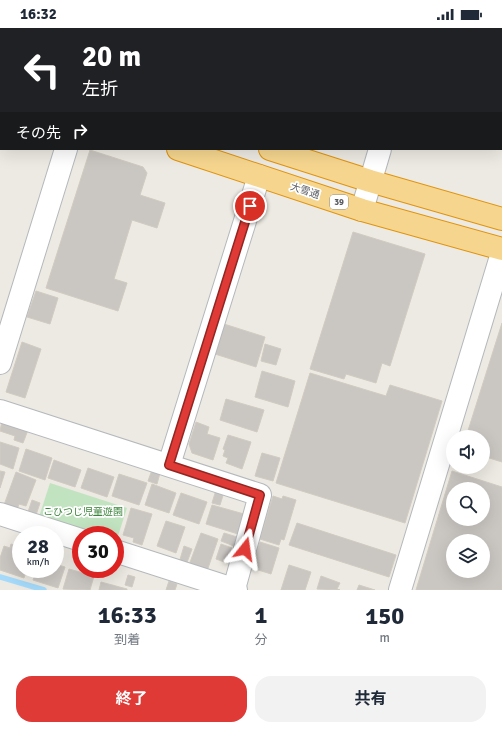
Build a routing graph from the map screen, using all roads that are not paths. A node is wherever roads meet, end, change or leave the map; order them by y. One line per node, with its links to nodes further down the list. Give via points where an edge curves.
1 (66, 150): 11 (street)
2 (181, 150): 5 (highway, 大雪通 / 39)
3 (273, 150): 6 (highway)
4 (380, 150): 6 (street)
5 (259, 176): 7 (highway, 大雪通 / 39); 13 (street)
6 (370, 181): 7 (street); 8 (highway)
7 (362, 210): 9 (highway, 大雪通 / 39)
8 (502, 219)
9 (502, 248)
10 (502, 253): 18 (street)
11 (0, 363)
12 (0, 411): 13 (street)
13 (169, 465): 17 (street, via 260,495)
14 (0, 514): 15 (street)
15 (72, 537)
16 (124, 554): 17 (street)
17 (235, 590)
18 (400, 590)

